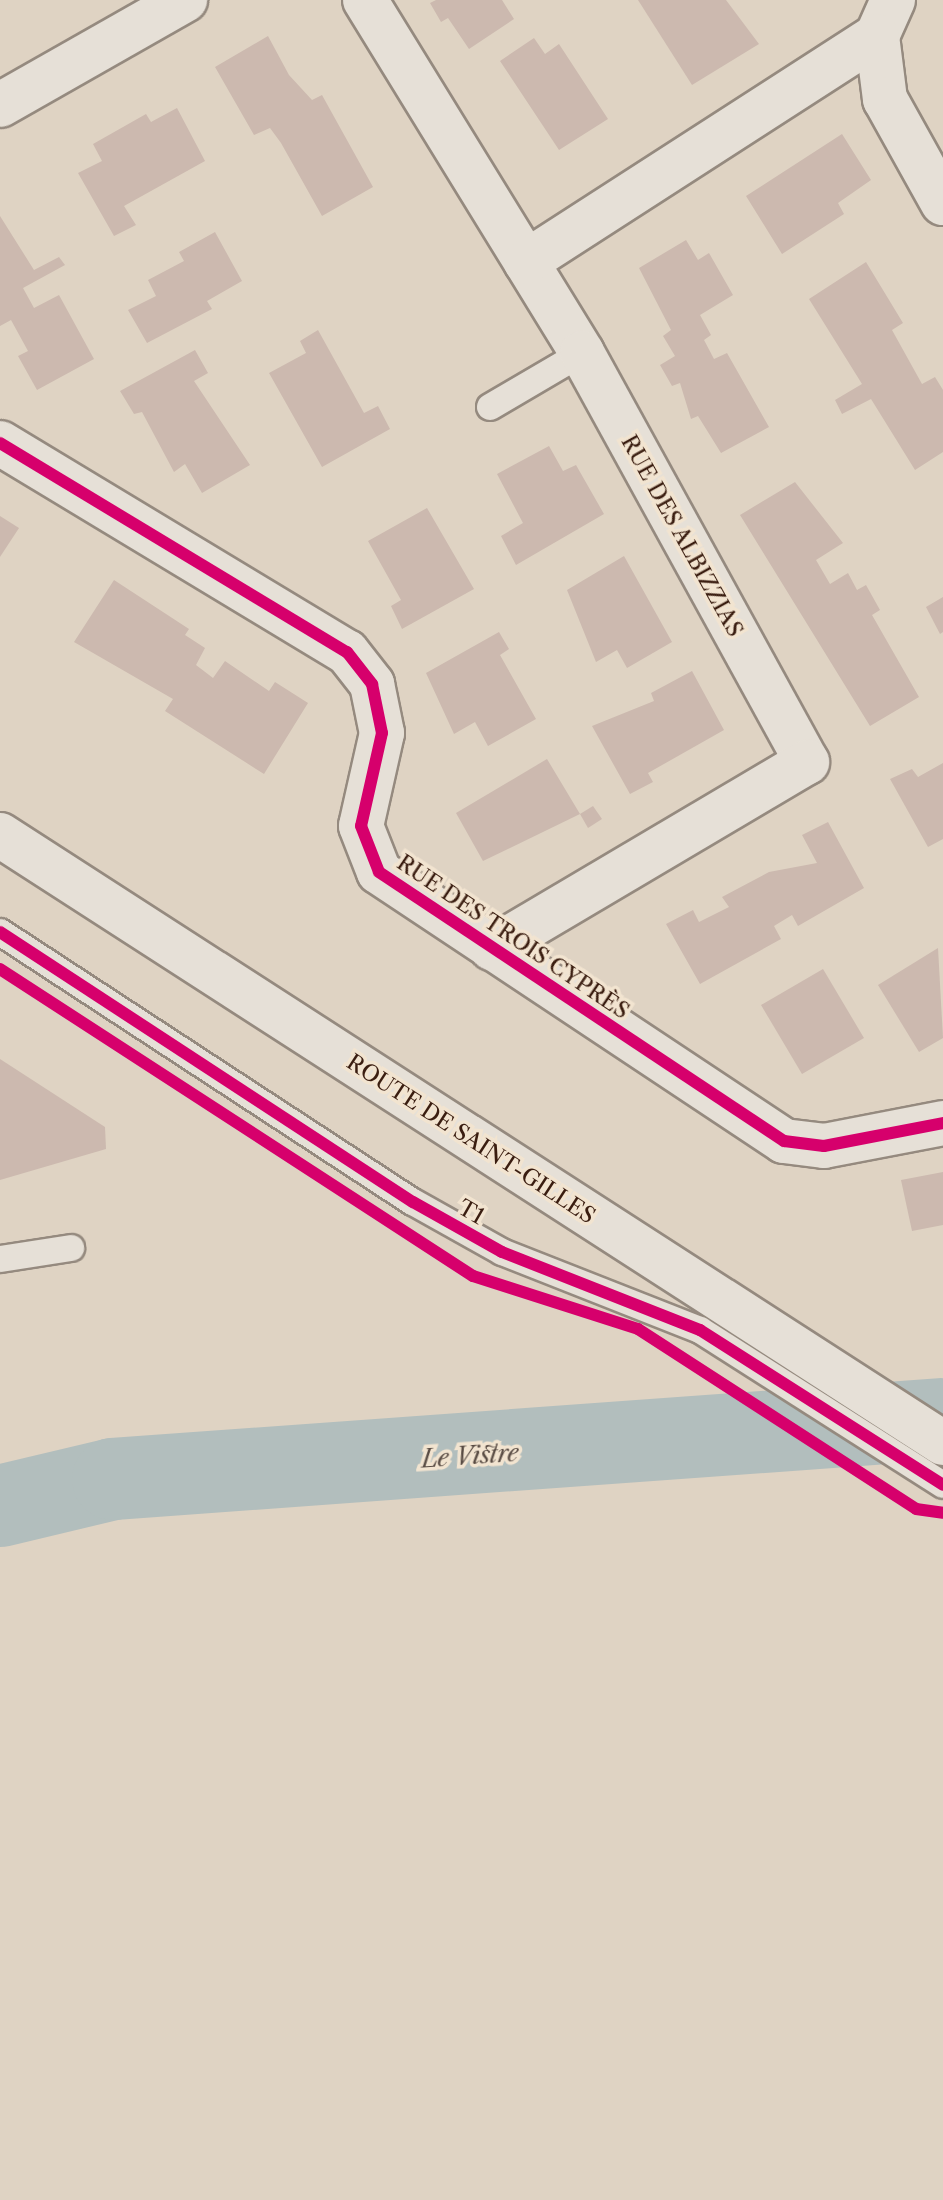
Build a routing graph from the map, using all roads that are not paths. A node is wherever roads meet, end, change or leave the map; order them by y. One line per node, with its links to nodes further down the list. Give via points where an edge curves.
1 (365, 0): 6 (street, RUE DES ALBIZZIAS)
2 (171, 4): 4 (street)
3 (885, 18): 5 (street, via 885,99); 6 (street)
4 (0, 105)
5 (943, 203)
6 (526, 262): 7 (street, RUE DES ALBIZZIAS)
7 (582, 353): 8 (lane); 12 (street, RUE DES ALBIZZIAS, via 807,762)
8 (490, 407)
9 (0, 443): 12 (street, RUE DES TROIS CYPRÈS, via 347,652 372,684 382,733 361,826 379,872)
10 (0, 835): 16 (street, ROUTE DE SAINT-GILLES)
11 (0, 932): 16 (lane, T1 / T1, via 502,1252)
12 (492, 948): 13 (street, RUE DES TROIS CYPRÈS, via 784,1141 824,1146)
13 (943, 1123)
14 (71, 1248): 15 (lane)
15 (0, 1259)
16 (711, 1315): 17 (street, ROUTE DE SAINT-GILLES); 18 (lane, T1 / T1)
17 (943, 1443)
18 (943, 1485)

